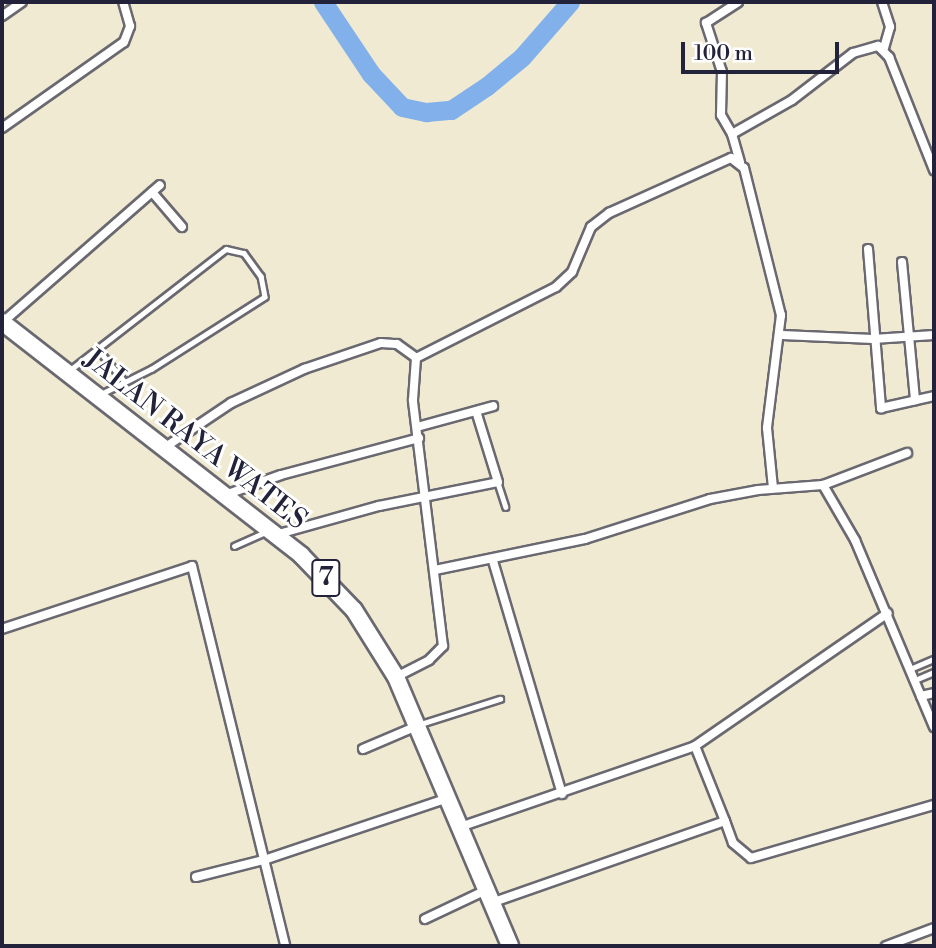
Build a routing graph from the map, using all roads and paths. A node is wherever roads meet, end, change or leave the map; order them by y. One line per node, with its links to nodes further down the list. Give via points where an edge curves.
1 (22, 2): 5 (street)
2 (123, 2): 7 (street, via 130,26 124,42)
3 (738, 2): 8 (street, via 706,23 722,72 721,115)
4 (882, 2): 6 (street, via 890,27)
5 (2, 16)
6 (884, 48): 8 (street, via 871,46 853,53 792,100); 10 (street)
7 (2, 128)
8 (732, 134): 9 (street)
9 (740, 162): 17 (street, via 769,259); 22 (street, via 731,158 609,213 591,227 572,272 556,287)
10 (934, 170)
11 (160, 186): 12 (street)
12 (152, 192): 13 (street); 16 (street)
13 (182, 227)
14 (868, 249): 20 (street)
15 (902, 261): 19 (street)
16 (2, 322): 23 (highway, JALAN RAYA WATES / 7)
17 (782, 335): 20 (street); 36 (street, via 773,368 767,428)
18 (934, 335): 19 (street)
19 (909, 337): 20 (street); 27 (street)
20 (873, 339): 27 (street, via 881,408)
21 (97, 348): 23 (lane); 24 (lane); 24 (lane, via 226,249 244,253 261,276 265,297)
22 (416, 358): 30 (street, via 412,373); 32 (street, via 397,344 381,343 304,369 231,403)
23 (66, 373): 26 (highway, JALAN RAYA WATES / 7)
24 (125, 382): 26 (lane)
25 (934, 396): 27 (street)
26 (98, 397): 32 (highway, JALAN RAYA WATES / 7)
27 (915, 400)
28 (493, 406): 29 (street)
29 (476, 411): 30 (street); 34 (street)
30 (417, 427): 31 (street)
31 (419, 438): 37 (street); 38 (street)
32 (164, 448): 37 (highway, JALAN RAYA WATES / 7)
33 (907, 453): 35 (street)
34 (498, 482): 38 (street); 39 (lane)
35 (823, 485): 36 (street); 44 (street)
36 (773, 488): 42 (street, via 710,499)
37 (225, 495): 40 (highway, JALAN RAYA WATES / 7)
38 (427, 499): 40 (street); 43 (street)
39 (506, 507)
40 (272, 533): 41 (lane); 49 (highway, JALAN RAYA WATES / 7, via 330,581 374,638)
41 (234, 546)
42 (493, 561): 43 (street); 58 (street)
43 (435, 570): 49 (street, via 443,646 429,660)
44 (888, 613): 47 (street); 56 (street)
45 (2, 629): 63 (street, via 192,566)
46 (934, 659): 47 (lane)
47 (910, 668): 50 (street)
48 (934, 672): 50 (lane)
49 (396, 677): 54 (highway, JALAN RAYA WATES / 7)
50 (915, 680): 52 (street)
51 (934, 693): 52 (street)
52 (921, 696): 55 (street)
53 (500, 699): 54 (lane)
54 (417, 726): 57 (street); 59 (highway, JALAN RAYA WATES / 7)
55 (934, 726)
56 (695, 746): 58 (street); 61 (street)
57 (363, 749)
58 (562, 793): 62 (street)
59 (448, 797): 62 (highway, JALAN RAYA WATES / 7); 63 (street)
60 (934, 805): 61 (street, via 751,858 733,843)
61 (724, 821): 65 (street)
62 (460, 827): 65 (highway, JALAN RAYA WATES / 7)
63 (267, 859): 64 (street); 68 (street)
64 (196, 877)
65 (488, 896): 66 (street); 69 (highway, JALAN RAYA WATES / 7)
66 (425, 919)
67 (934, 928): 70 (street)
68 (285, 946)
69 (510, 946)
70 (886, 946)

